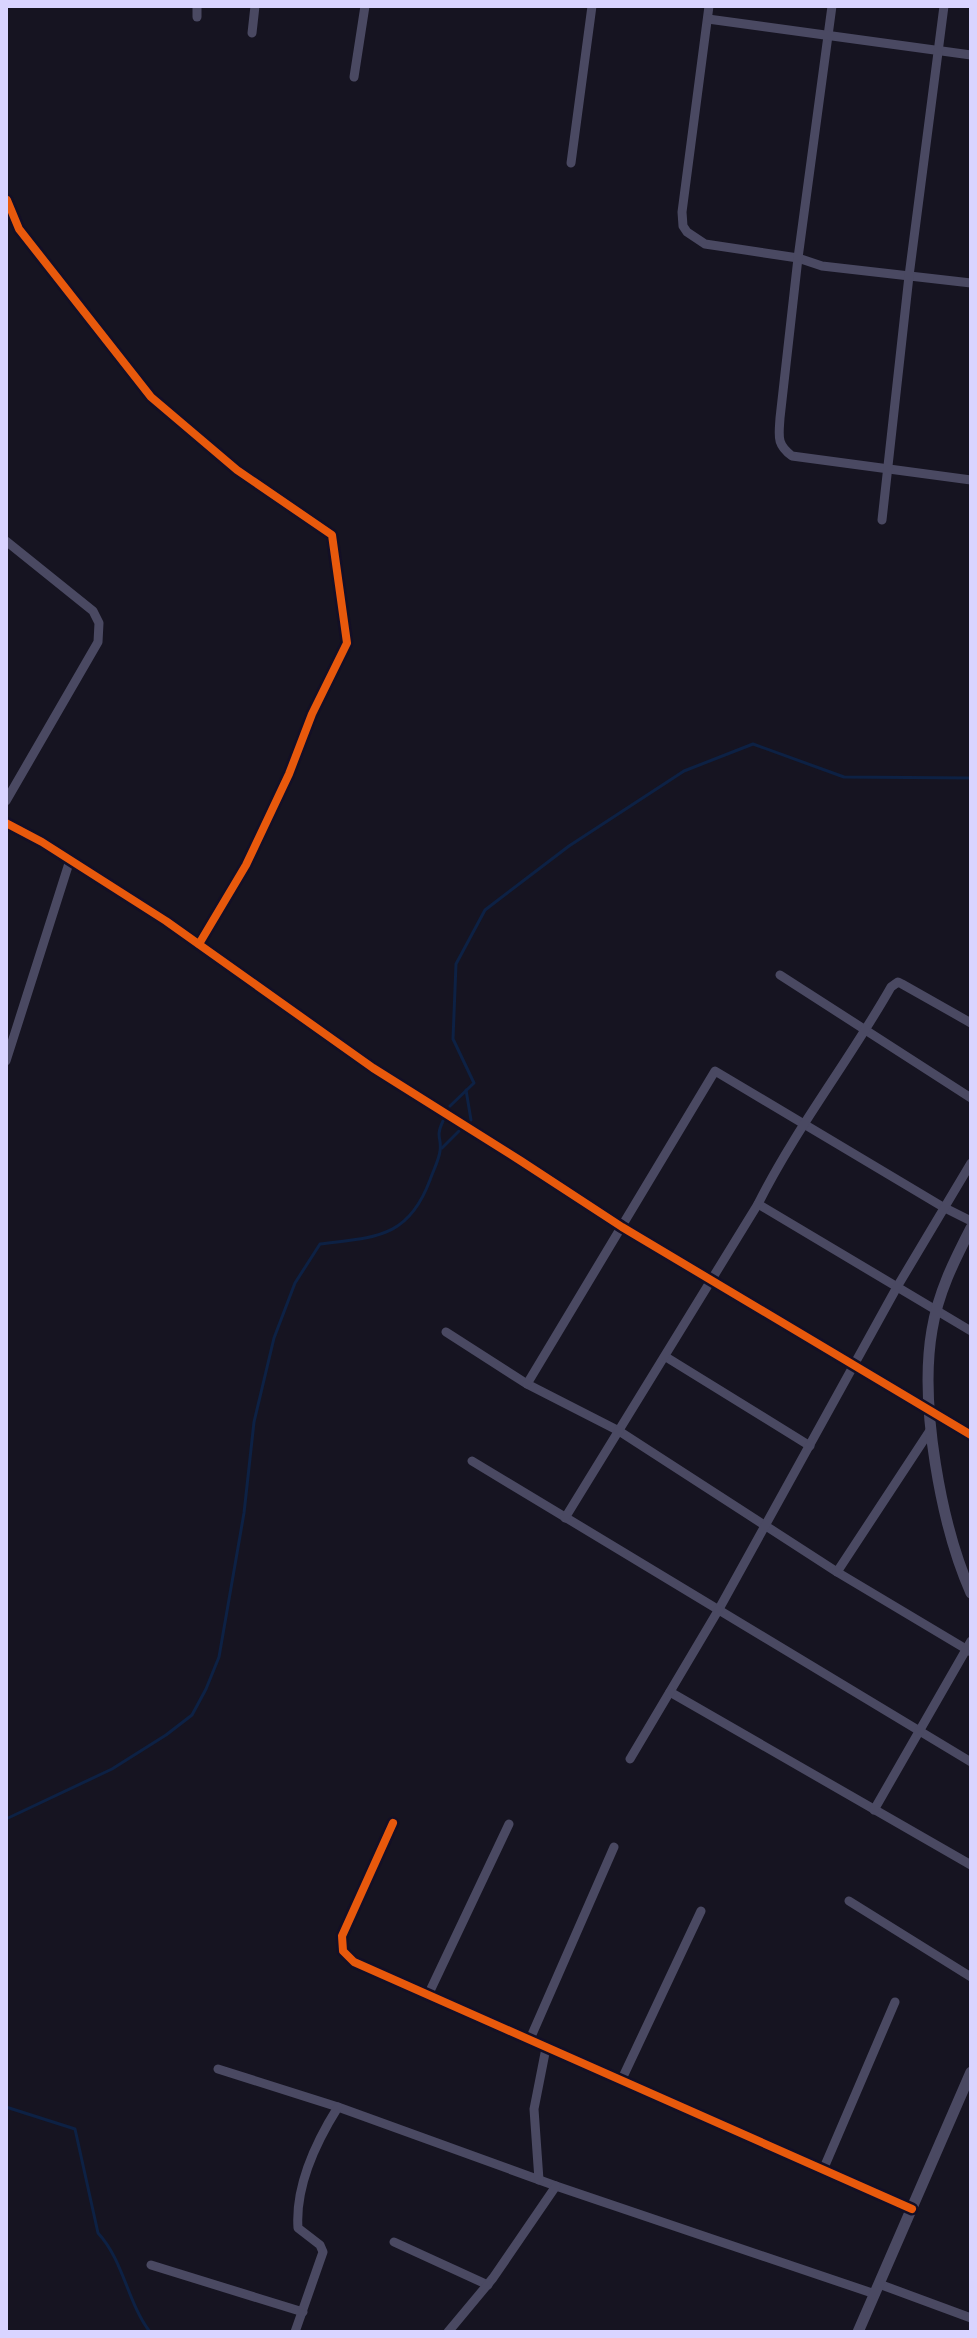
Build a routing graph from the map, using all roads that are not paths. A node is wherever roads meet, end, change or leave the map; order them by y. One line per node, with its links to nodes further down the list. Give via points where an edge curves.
1 (197, 6): 8 (street)
2 (255, 6): 10 (street)
3 (365, 6): 14 (street)
4 (592, 6): 15 (street)
5 (832, 6): 11 (street)
6 (944, 6): 12 (street)
7 (707, 7): 9 (street)
8 (197, 17)
9 (708, 19): 11 (street); 17 (street, via 683,226 705,244)
10 (252, 33)
11 (829, 34): 12 (street); 17 (street)
12 (939, 53): 13 (street); 18 (street)
13 (971, 55)
14 (354, 77)
15 (571, 163)
16 (7, 200): 27 (street, via 19,229 151,397 237,470 332,535 347,643 246,865)
17 (798, 258): 18 (street, via 822,266); 20 (street, via 779,435 782,448 792,456)
18 (909, 276): 19 (street); 20 (street)
19 (971, 283)
20 (888, 469): 21 (street); 22 (street)
21 (971, 480)
22 (882, 520)
23 (6, 541): 24 (street, via 93,611 99,623 98,642)
24 (6, 801)
25 (6, 823): 26 (street)
26 (70, 860): 27 (street); 31 (street)
27 (199, 944): 38 (street, via 373,1068)
28 (780, 975): 30 (street)
29 (971, 1023): 30 (street, via 898,982)
30 (866, 1031): 32 (street); 33 (street)
31 (6, 1061)
32 (971, 1098)
33 (804, 1124): 35 (street); 36 (street); 38 (street, via 715,1071)
34 (971, 1163): 36 (street)
35 (758, 1204): 40 (street); 41 (street)
36 (943, 1207): 37 (street); 41 (street)
37 (971, 1221)
38 (622, 1227): 40 (street); 47 (street)
39 (971, 1228): 42 (street)
40 (709, 1281): 45 (street); 46 (street)
41 (897, 1287): 42 (street); 46 (street)
42 (936, 1311): 43 (street); 48 (street, via 929,1351)
43 (971, 1331)
44 (446, 1332): 47 (street)
45 (666, 1357): 50 (street); 52 (street)
46 (855, 1366): 48 (street); 52 (street)
47 (527, 1384): 50 (street)
48 (929, 1411): 49 (street); 51 (street)
49 (931, 1429): 56 (street); 57 (street, via 950,1527)
50 (619, 1431): 54 (street); 55 (street)
51 (971, 1435)
52 (810, 1446): 55 (street)
53 (472, 1461): 54 (street)
54 (565, 1518): 58 (street)
55 (764, 1526): 56 (street); 58 (street)
56 (837, 1572): 59 (street)
57 (971, 1593)
58 (719, 1609): 60 (street); 61 (street)
59 (969, 1647): 61 (street)
60 (670, 1692): 62 (street); 64 (street)
61 (918, 1731): 63 (street); 64 (street)
62 (630, 1759)
63 (971, 1762)
64 (874, 1810): 68 (street)
65 (393, 1823): 72 (street, via 341,1944 354,1962)
66 (509, 1824): 72 (street)
67 (614, 1847): 74 (street)
68 (971, 1865)
69 (849, 1901): 71 (street)
70 (701, 1911): 78 (street)
71 (971, 1977)
72 (429, 1993): 74 (street)
73 (895, 2002): 80 (street)
74 (530, 2039): 75 (street)
75 (546, 2048): 78 (street); 81 (street, via 534,2109)
76 (218, 2069): 79 (street)
77 (971, 2072): 83 (street)
78 (621, 2081): 80 (street)
79 (338, 2107): 81 (street); 88 (street, via 308,2166 297,2217 298,2228 323,2252)
80 (823, 2170): 83 (street)
81 (539, 2180): 82 (street)
82 (556, 2186): 86 (street); 87 (street)
83 (912, 2209): 87 (street)
84 (394, 2242): 86 (street)
85 (151, 2265): 88 (street)
86 (488, 2285): 91 (street)
87 (877, 2289): 89 (street); 92 (street)
88 (303, 2312): 90 (street)
89 (971, 2318)
90 (295, 2332)
91 (448, 2332)
92 (858, 2332)

